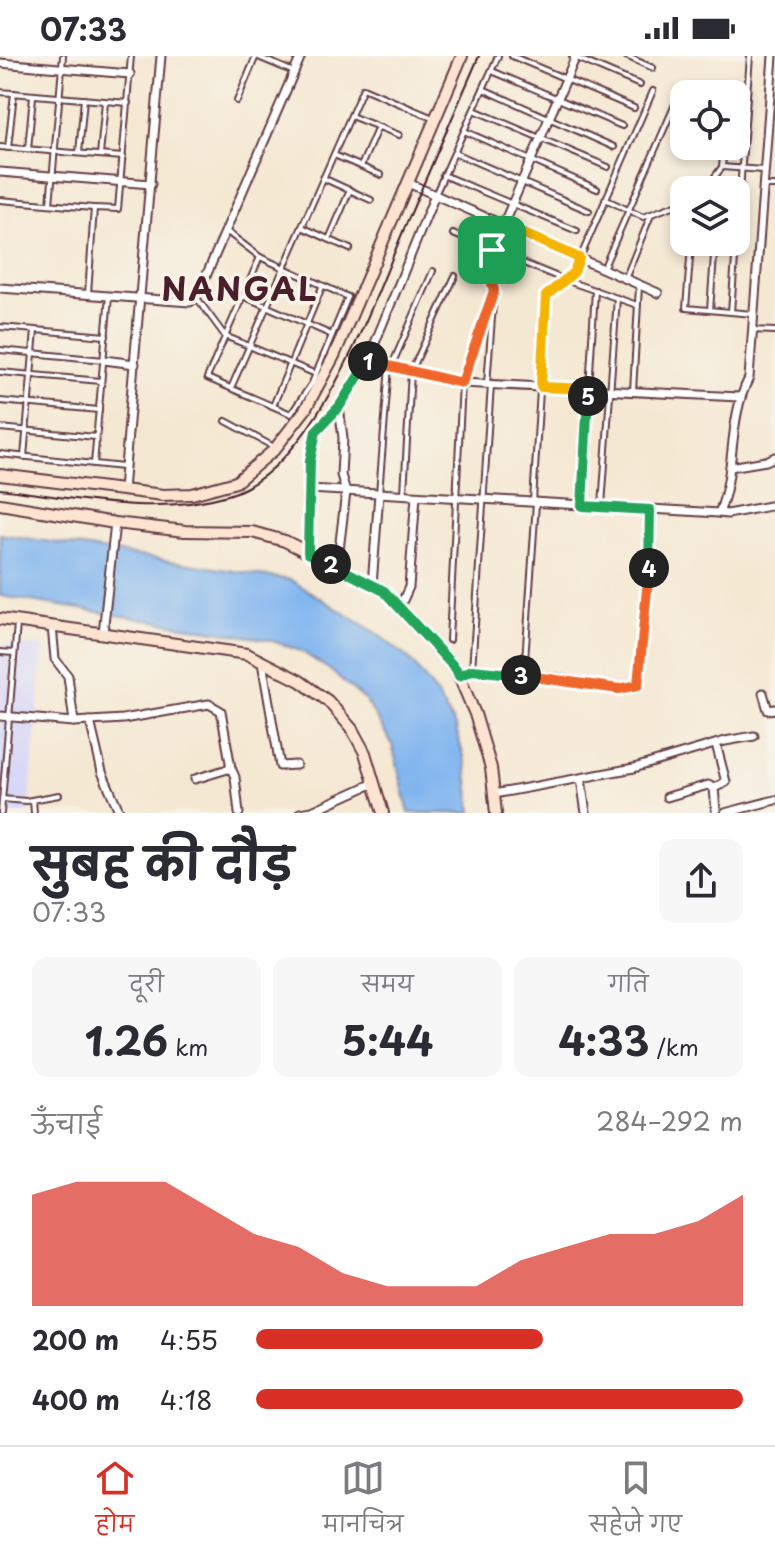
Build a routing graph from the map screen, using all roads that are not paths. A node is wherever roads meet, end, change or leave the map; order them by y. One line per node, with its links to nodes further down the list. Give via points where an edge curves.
1 (63, 56): 14 (lane)
2 (131, 56): 18 (lane)
3 (161, 56): 70 (street)
4 (256, 56): 17 (lane); 30 (lane)
5 (301, 56): 17 (street)
6 (462, 56): 38 (street)
7 (498, 56): 16 (lane)
8 (512, 56): 19 (lane)
9 (626, 56): 15 (lane)
10 (750, 56): 59 (lane)
11 (773, 56): 32 (street)
12 (575, 57): 19 (street); 20 (lane)
13 (0, 63): 14 (street)
14 (62, 68): 18 (street); 26 (lane)
15 (653, 68)
16 (491, 70): 21 (lane); 28 (lane)
17 (294, 72): 88 (street)
18 (130, 74): 31 (lane)
19 (566, 79): 28 (street); 33 (lane)
20 (640, 85)
21 (483, 89): 34 (lane); 37 (lane)
22 (653, 91): 76 (lane)
23 (0, 92): 24 (lane)
24 (14, 93): 25 (lane); 46 (lane)
25 (33, 95): 26 (lane); 47 (lane)
26 (59, 97): 27 (lane); 48 (lane)
27 (84, 99): 29 (lane); 49 (lane)
28 (558, 99): 37 (street); 39 (lane)
29 (105, 101): 31 (lane); 51 (lane)
30 (237, 101)
31 (128, 103): 53 (lane)
32 (772, 106): 60 (street)
33 (634, 108)
34 (474, 109): 41 (lane); 43 (lane)
35 (351, 116): 38 (lane, via 363,88); 40 (lane); 52 (lane)
36 (670, 116): 83 (lane)
37 (549, 118): 43 (street); 45 (lane)
38 (435, 119): 69 (street)
39 (622, 126)
40 (378, 127): 42 (lane); 56 (lane)
41 (464, 131): 50 (lane); 54 (lane)
42 (399, 135)
43 (540, 138): 54 (street); 57 (lane)
44 (0, 147): 46 (lane)
45 (614, 147)
46 (8, 148): 47 (lane)
47 (28, 149): 48 (lane)
48 (54, 151): 49 (lane); 64 (lane)
49 (79, 153): 51 (lane)
50 (454, 153): 63 (lane); 68 (lane)
51 (100, 155): 53 (lane)
52 (334, 155): 56 (lane); 66 (lane)
53 (123, 157): 67 (lane)
54 (530, 160): 68 (street); 73 (lane)
55 (723, 160): 58 (lane)
56 (361, 166): 62 (lane)
57 (608, 167)
58 (722, 167): 59 (lane); 65 (lane)
59 (741, 169): 60 (lane); 120 (lane)
60 (765, 171): 71 (street)
61 (0, 172): 64 (street)
62 (381, 175)
63 (443, 175): 75 (lane); 80 (lane)
64 (52, 176): 67 (street); 79 (lane)
65 (715, 176)
66 (323, 178): 74 (lane); 87 (lane)
67 (121, 182): 70 (street); 81 (lane, via 118,209)
68 (521, 182): 80 (street); 84 (lane)
69 (408, 183): 75 (street); 116 (street)
70 (151, 184): 114 (street)
71 (763, 186): 72 (lane); 121 (street)
72 (775, 186)
73 (597, 189)
74 (350, 190): 78 (lane); 91 (lane)
75 (435, 195): 86 (street); 134 (street)
76 (605, 199): 83 (lane); 97 (lane)
77 (0, 200): 79 (lane)
78 (371, 200)
79 (50, 204): 81 (lane)
80 (512, 204): 86 (street); 89 (lane)
81 (94, 208): 110 (lane)
82 (670, 208): 85 (lane)
83 (629, 210): 85 (lane); 99 (lane)
84 (589, 211)
85 (651, 215): 102 (lane)
86 (503, 225): 93 (lane); 97 (street)
87 (302, 227): 91 (lane); 98 (lane)
88 (226, 230): 96 (lane); 113 (street)
89 (577, 231)
90 (453, 234): 93 (lane)
91 (329, 239): 92 (lane)
92 (350, 249)
93 (492, 250): 103 (lane); 108 (lane, via 488,267)
94 (690, 256): 119 (lane, via 686,308)
95 (714, 256): 119 (lane)
96 (260, 257): 98 (lane); 112 (lane)
97 (579, 258): 99 (street); 103 (lane)
98 (284, 268): 105 (lane); 118 (lane)
99 (603, 269): 102 (street)
100 (433, 271): 137 (lane)
101 (455, 276): 139 (lane)
102 (625, 279): 104 (street)
103 (565, 280): 107 (lane); 145 (lane, via 546,296)
104 (639, 285): 109 (street); 117 (lane)
105 (323, 286): 116 (lane); 122 (lane)
106 (0, 288): 110 (street)
107 (595, 290): 115 (lane); 147 (lane)
108 (494, 291): 143 (lane); 144 (lane)
109 (658, 293)
110 (88, 294): 111 (street)
111 (109, 296): 114 (street); 128 (lane)
112 (243, 296): 118 (lane); 129 (lane)
113 (197, 297): 114 (street, via 190,302); 129 (lane)
114 (141, 298): 136 (street)
115 (617, 298): 117 (lane); 148 (lane)
116 (353, 299): 127 (lane); 160 (street, via 334,356 305,410)
117 (637, 305): 149 (lane)
118 (267, 307): 122 (lane); 130 (lane)
119 (710, 310): 120 (lane)
120 (731, 312): 121 (lane)
121 (754, 314): 125 (street)
122 (307, 324): 127 (lane); 135 (lane)
123 (0, 327): 124 (lane)
124 (35, 330): 128 (lane); 132 (lane)
125 (752, 330): 126 (lane); 150 (street, via 749,378)
126 (775, 331)
127 (332, 335): 140 (lane)
128 (106, 336): 133 (lane)
129 (225, 336): 130 (lane); 146 (lane, via 207,378)
130 (250, 346): 135 (lane); 146 (lane)
131 (0, 350): 132 (lane)
132 (33, 353): 133 (lane); 141 (lane)
133 (104, 360): 136 (street); 142 (lane)
134 (368, 360): 137 (street); 154 (street)
135 (291, 363): 140 (lane); 153 (lane)
136 (135, 364): 165 (street)
137 (390, 366): 139 (street); 171 (lane)
138 (0, 372): 141 (lane)
139 (411, 372): 143 (street); 172 (lane)
140 (316, 374): 153 (lane, via 291,414)
141 (31, 375): 142 (lane); 152 (lane)
142 (102, 381): 155 (lane)
143 (462, 383): 144 (street); 174 (lane)
144 (489, 384): 145 (street); 175 (lane)
145 (541, 387): 147 (street); 176 (lane)
146 (231, 388): 153 (lane)
147 (589, 389): 148 (street); 179 (lane)
148 (611, 390): 149 (street); 180 (lane)
149 (633, 391): 150 (street)
150 (739, 397): 166 (street)
151 (0, 401): 152 (lane)
152 (28, 404): 155 (lane); 158 (lane)
153 (273, 406)
154 (339, 407): 168 (street, via 316,431); 170 (street)
155 (99, 410): 159 (lane)
156 (226, 421): 160 (lane)
157 (0, 428): 158 (lane)
158 (26, 431): 159 (lane); 162 (lane)
159 (96, 437): 164 (lane)
160 (276, 448): 169 (street, via 236,482 192,494)
161 (0, 454): 162 (lane)
162 (24, 457): 164 (lane)
163 (775, 457): 166 (street)
164 (94, 464): 165 (lane)
165 (126, 467): 169 (street)
166 (730, 467): 182 (street)
167 (0, 475): 169 (street)
168 (309, 489): 170 (street); 184 (street)
169 (123, 490)
170 (346, 492): 171 (street); 185 (street)
171 (379, 494): 172 (street); 186 (street)
172 (404, 495): 173 (street)
173 (416, 496): 174 (street); 187 (street, via 409,587)
174 (454, 498): 175 (street); 192 (lane)
175 (484, 500): 176 (street); 196 (lane)
176 (534, 503): 179 (street); 197 (lane)
177 (0, 504): 183 (street)
178 (775, 505): 182 (street)
179 (582, 506): 180 (street)
180 (602, 507): 181 (street)
181 (650, 510): 182 (street); 197 (street, via 638,685 619,689)
182 (719, 513)
183 (115, 523): 184 (street, via 252,532); 191 (street)
184 (308, 553): 185 (street)
185 (337, 567): 186 (street)
186 (372, 585): 187 (street)
187 (400, 607): 198 (street)
188 (0, 619): 189 (street)
189 (17, 621): 190 (street); 194 (lane)
190 (52, 626): 191 (street); 203 (street, via 55,659 68,676)
191 (103, 633): 195 (street, via 247,654)
192 (449, 640)
193 (0, 652): 194 (lane)
194 (14, 653): 201 (lane)
195 (262, 662): 206 (street, via 280,766); 210 (street, via 328,701 352,729)
196 (472, 670): 197 (street); 198 (street)
197 (524, 675)
198 (459, 676): 212 (street, via 475,714)
199 (763, 693): 200 (street, via 768,710)
200 (775, 709)
201 (5, 716): 203 (street); 215 (lane)
202 (90, 721): 203 (street); 207 (street, via 209,704 221,711); 222 (street, via 102,772)
203 (74, 722)
204 (754, 736): 205 (street)
205 (716, 744): 209 (street); 211 (street, via 726,782)
206 (296, 765)
207 (231, 768): 208 (street); 223 (street)
208 (195, 779)
209 (581, 779): 212 (street); 227 (street)
210 (374, 783): 218 (street); 225 (street)
211 (714, 788): 214 (street, via 708,785); 219 (street)
212 (494, 794): 226 (street)
213 (59, 795): 216 (lane)
214 (667, 797)
215 (1, 798): 216 (lane); 220 (lane)
216 (33, 800): 221 (lane)
217 (775, 800): 229 (street)
218 (312, 812): 224 (street)
219 (717, 812): 228 (street)
220 (1, 813)
221 (34, 813)
222 (120, 813)
223 (239, 813)
224 (300, 813)
225 (383, 813)
226 (496, 813)
227 (586, 813)
228 (704, 813)
229 (725, 813)

